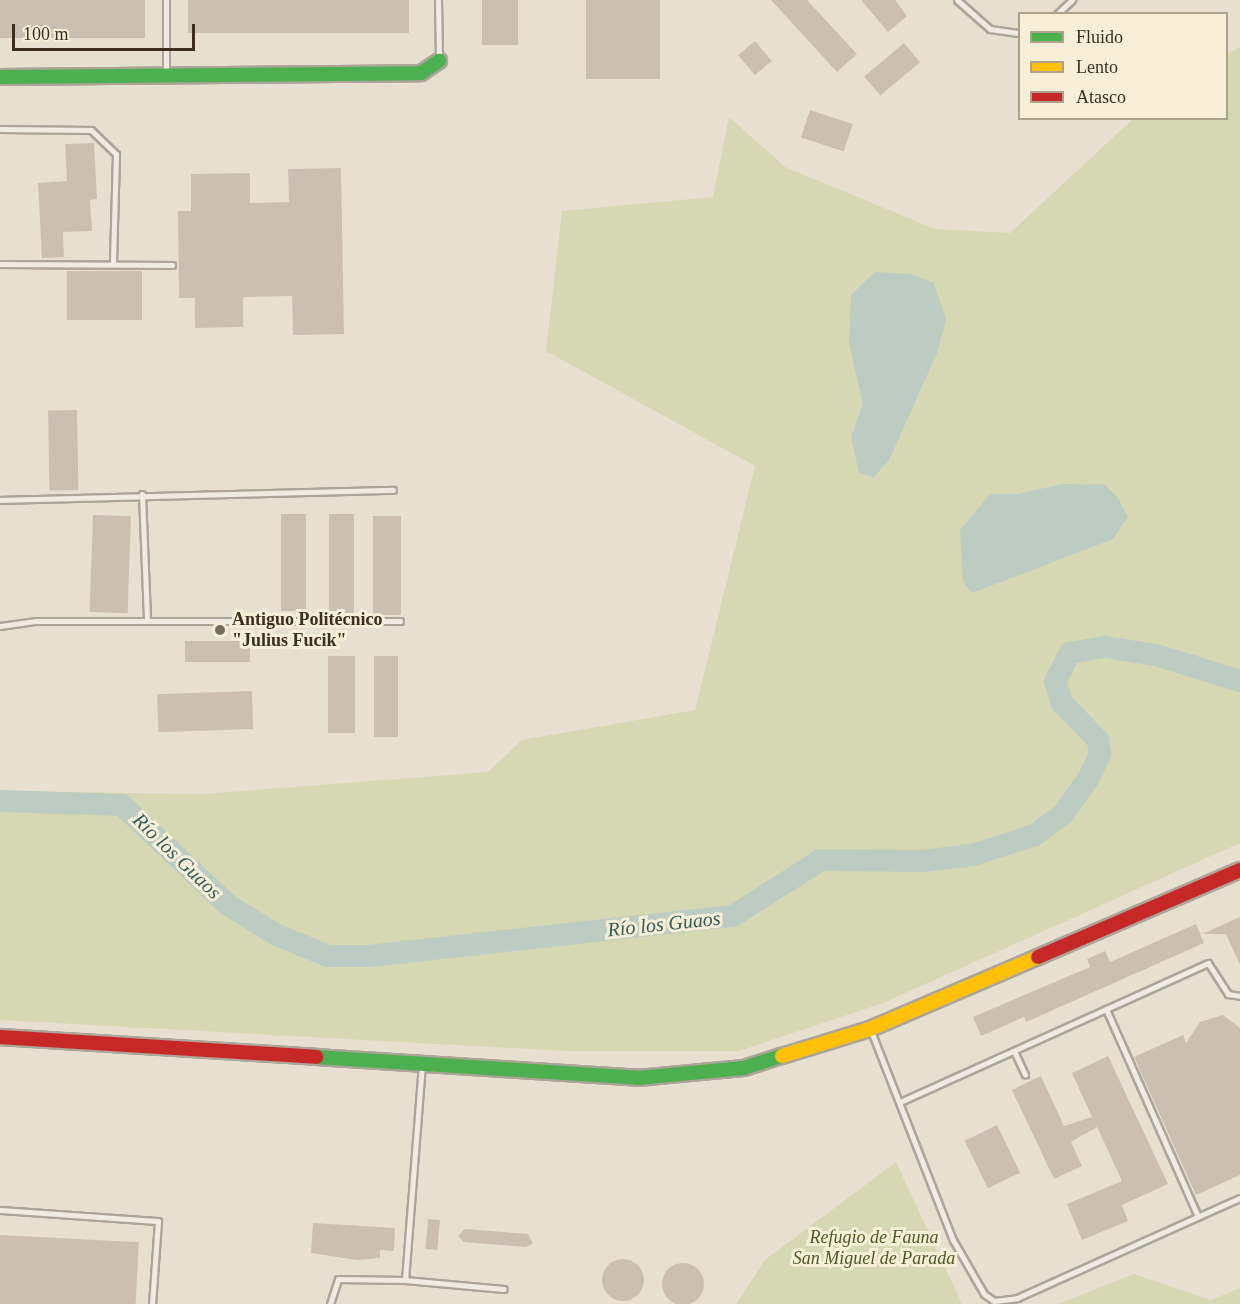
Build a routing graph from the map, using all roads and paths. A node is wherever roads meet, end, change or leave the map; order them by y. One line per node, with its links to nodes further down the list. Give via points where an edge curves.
1 (166, 0): 8 (lane)
2 (438, 0): 7 (lane)
3 (957, 0): 6 (lane, via 990,29)
4 (1072, 0): 5 (lane)
5 (1059, 12)
6 (1018, 33)
7 (439, 62): 8 (street, via 420,73)
8 (166, 76): 9 (street)
9 (0, 77)
10 (0, 129): 12 (lane, via 91,130 116,153)
11 (0, 264): 12 (lane)
12 (112, 264): 13 (lane)
13 (172, 265)
14 (393, 490): 15 (lane)
15 (142, 494): 16 (lane); 17 (lane)
16 (0, 500)
17 (147, 621): 18 (lane); 19 (lane, via 35,621)
18 (400, 621)
19 (0, 626)
20 (1240, 870): 23 (street)
21 (1240, 996): 22 (lane, via 1228,994 1208,963)
22 (1106, 1009): 25 (lane); 31 (lane)
23 (870, 1029): 26 (street, via 744,1068 638,1078); 28 (lane)
24 (0, 1037): 26 (street)
25 (1014, 1051): 27 (lane); 28 (lane)
26 (423, 1064): 32 (lane)
27 (1025, 1075)
28 (900, 1102): 31 (lane, via 953,1240 984,1294 994,1301 1017,1298)
29 (1240, 1198): 31 (lane)
30 (0, 1210): 34 (lane, via 158,1221)
31 (1198, 1217)
32 (405, 1280): 33 (lane); 35 (lane, via 338,1279)
33 (504, 1289)
34 (152, 1304)
35 (330, 1304)

